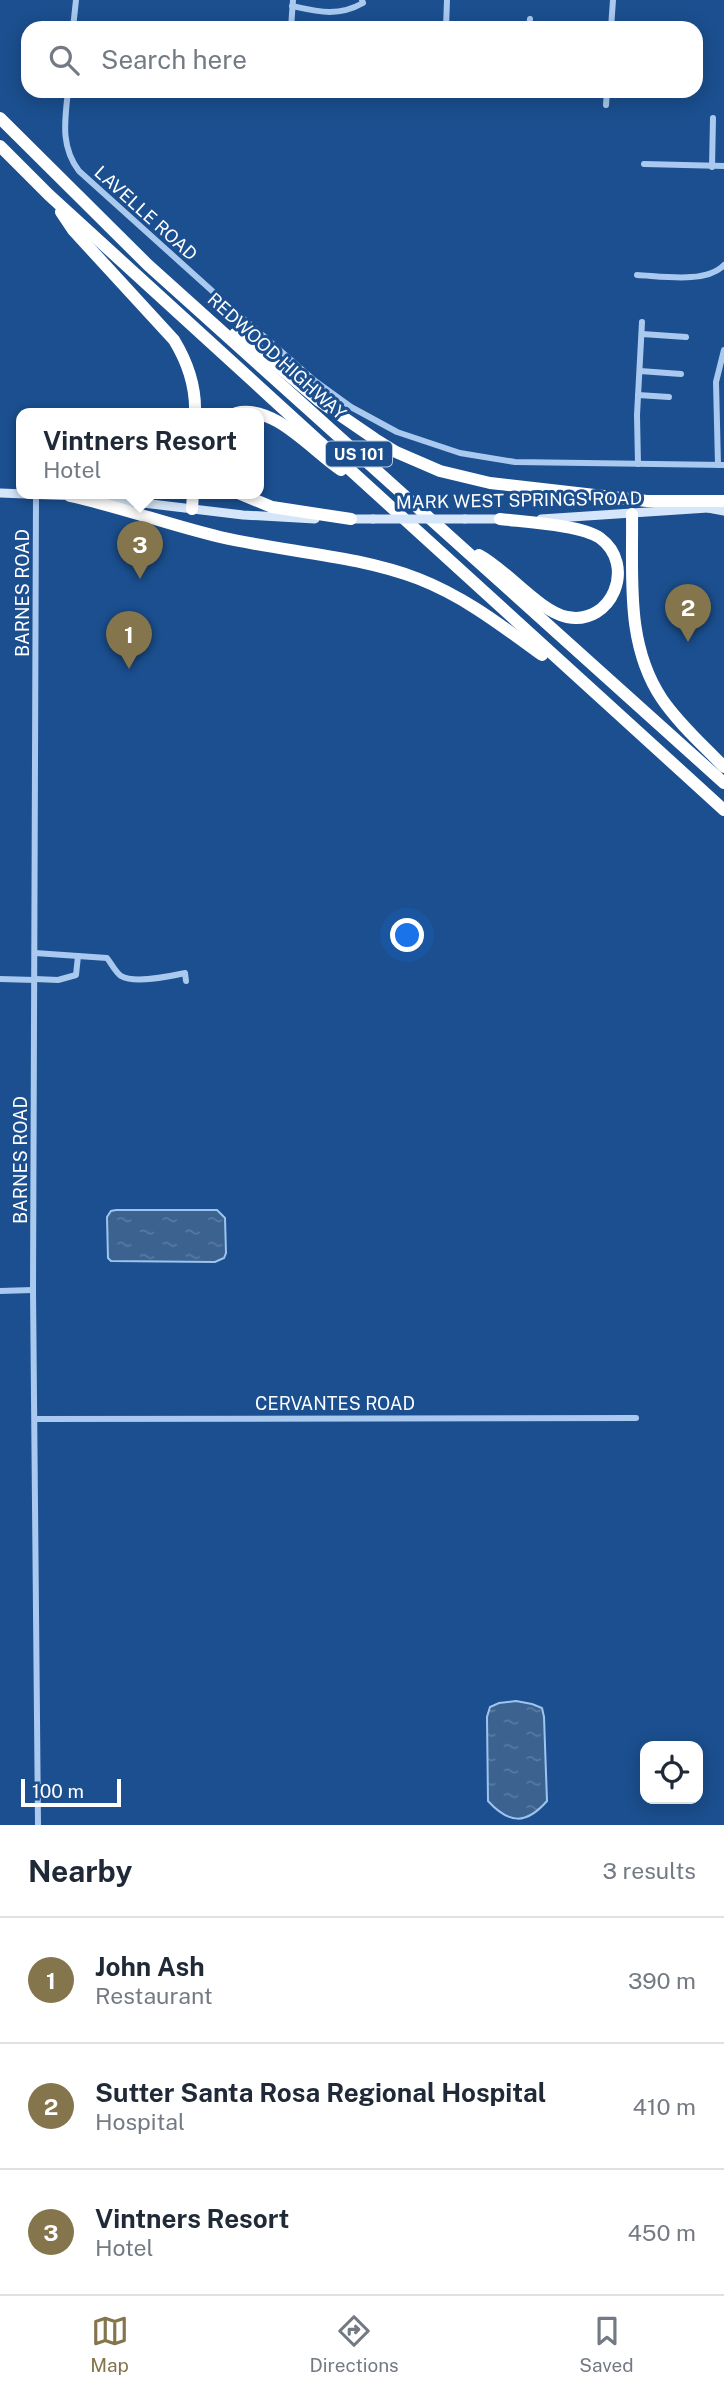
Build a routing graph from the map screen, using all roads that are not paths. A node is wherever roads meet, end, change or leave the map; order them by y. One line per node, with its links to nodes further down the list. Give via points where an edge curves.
1 (76, 0): 6 (street)
2 (362, 0): 5 (street, via 349,12 318,12)
3 (447, 0): 8 (street)
4 (613, 0): 9 (street)
5 (293, 3): 7 (street)
6 (74, 21)
7 (292, 21)
8 (446, 21)
9 (612, 21)
10 (68, 98): 34 (street, LAVELLE ROAD, via 65,143 79,171 229,306 351,407 415,439 478,457 532,464)
11 (606, 98): 12 (street)
12 (606, 105)
13 (0, 118): 22 (highway, REDWOOD HIGHWAY / US 101, via 148,265)
14 (713, 118): 18 (street)
15 (0, 146): 19 (highway, REDWOOD HIGHWAY / US 101)
16 (644, 164): 18 (street)
17 (724, 166): 18 (street)
18 (712, 167)
19 (49, 195): 31 (highway, via 73,230 174,341 187,362); 36 (highway, REDWOOD HIGHWAY / US 101)
20 (724, 265): 21 (street, via 698,277)
21 (637, 275)
22 (212, 321): 42 (highway, via 250,342 318,400 375,439 440,471 498,484 647,501); 49 (highway, REDWOOD HIGHWAY / US 101)
23 (642, 322): 24 (street)
24 (642, 334): 25 (street); 27 (street)
25 (686, 337)
26 (724, 350): 33 (street, via 716,382)
27 (640, 371): 28 (street); 29 (street)
28 (681, 374)
29 (638, 395): 30 (street); 34 (street)
30 (669, 397)
31 (195, 408)
32 (264, 415): 36 (highway)
33 (721, 422): 35 (street)
34 (638, 464): 35 (street, LAVELLE ROAD)
35 (721, 465)
36 (376, 493): 50 (highway, REDWOOD HIGHWAY / US 101)
37 (36, 499): 54 (street, BARNES ROAD)
38 (84, 499): 50 (highway, via 216,536 417,578 475,607)
39 (98, 499): 44 (main road, MARK WEST SPRINGS ROAD)
40 (192, 499): 44 (highway)
41 (253, 499): 47 (highway, via 272,507)
42 (724, 501): 43 (main road, MARK WEST SPRINGS ROAD)
43 (708, 508): 45 (main road, MARK WEST SPRINGS ROAD); 46 (main road, MARK WEST SPRINGS ROAD)
44 (192, 509): 47 (main road, MARK WEST SPRINGS ROAD)
45 (724, 511)
46 (632, 514): 48 (main road, MARK WEST SPRINGS ROAD); 51 (highway, via 633,613 640,652 663,699)
47 (351, 519): 48 (main road, MARK WEST SPRINGS ROAD, bridge)
48 (500, 519): 49 (highway, via 598,537 612,551 618,566 611,599 592,614 564,616 494,563)
49 (460, 544): 52 (highway, REDWOOD HIGHWAY / US 101)
50 (600, 698): 53 (highway, REDWOOD HIGHWAY / US 101)
51 (724, 767)
52 (724, 783)
53 (724, 810)
54 (35, 953): 55 (street); 57 (street, BARNES ROAD)
55 (78, 956): 57 (street, via 76,975); 58 (street, via 107,958 124,978 185,973)
56 (0, 979): 57 (street)
57 (35, 979): 59 (street, BARNES ROAD)
58 (186, 981)
59 (33, 1290): 60 (street); 62 (street, BARNES ROAD)
60 (0, 1291)
61 (636, 1418): 62 (street, CERVANTES ROAD)
62 (35, 1419): 63 (street, BARNES ROAD)
63 (38, 1825)

